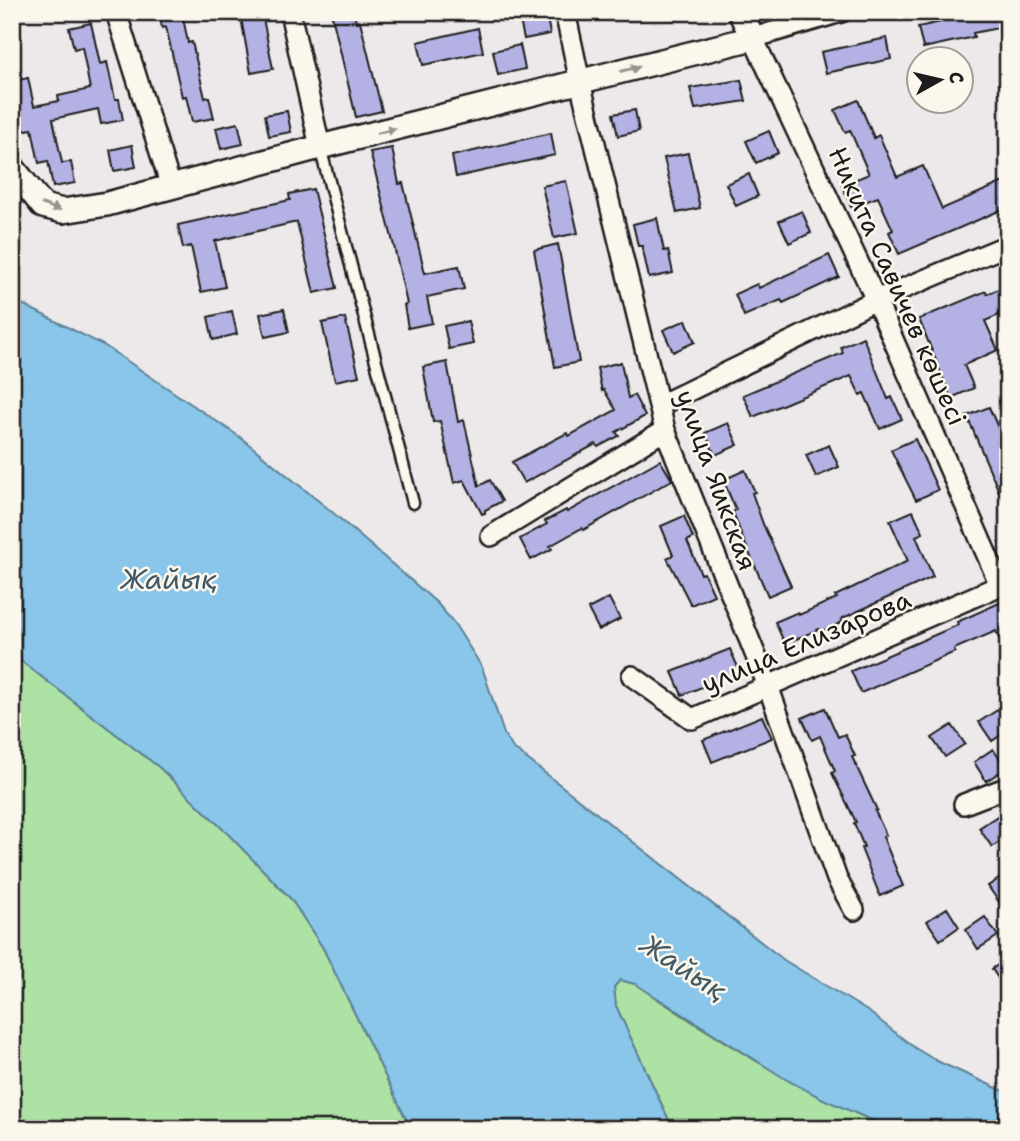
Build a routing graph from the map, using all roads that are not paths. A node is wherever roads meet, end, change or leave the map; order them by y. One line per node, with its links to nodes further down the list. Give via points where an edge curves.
1 (116, 12): 10 (street)
2 (290, 12): 8 (street)
3 (565, 12): 7 (street, улица Яикская)
4 (740, 12): 6 (street, Никита Савичев көшесі)
5 (841, 12): 6 (street)
6 (753, 38): 7 (street, one-way to 6); 12 (street, Никита Савичев көшесі)
7 (580, 82): 8 (street, one-way to 7); 13 (street, улица Яикская)
8 (320, 147): 10 (street); 15 (lane)
9 (12, 167): 10 (street, one-way to 10, via 43,206 63,211)
10 (171, 187)
11 (1008, 246): 12 (street)
12 (876, 300): 13 (street); 17 (street, Никита Савичев көшесі)
13 (660, 405): 14 (street, улица Яикская)
14 (665, 430): 16 (street); 19 (street, улица Яикская)
15 (413, 502)
16 (491, 536)
17 (1004, 584): 19 (street, улица Елизарова)
18 (632, 676): 19 (street, улица Елизарова, via 692,719)
19 (768, 686): 22 (street, улица Яикская, via 837,879)
20 (1008, 787): 21 (street)
21 (964, 804)
22 (854, 910)

